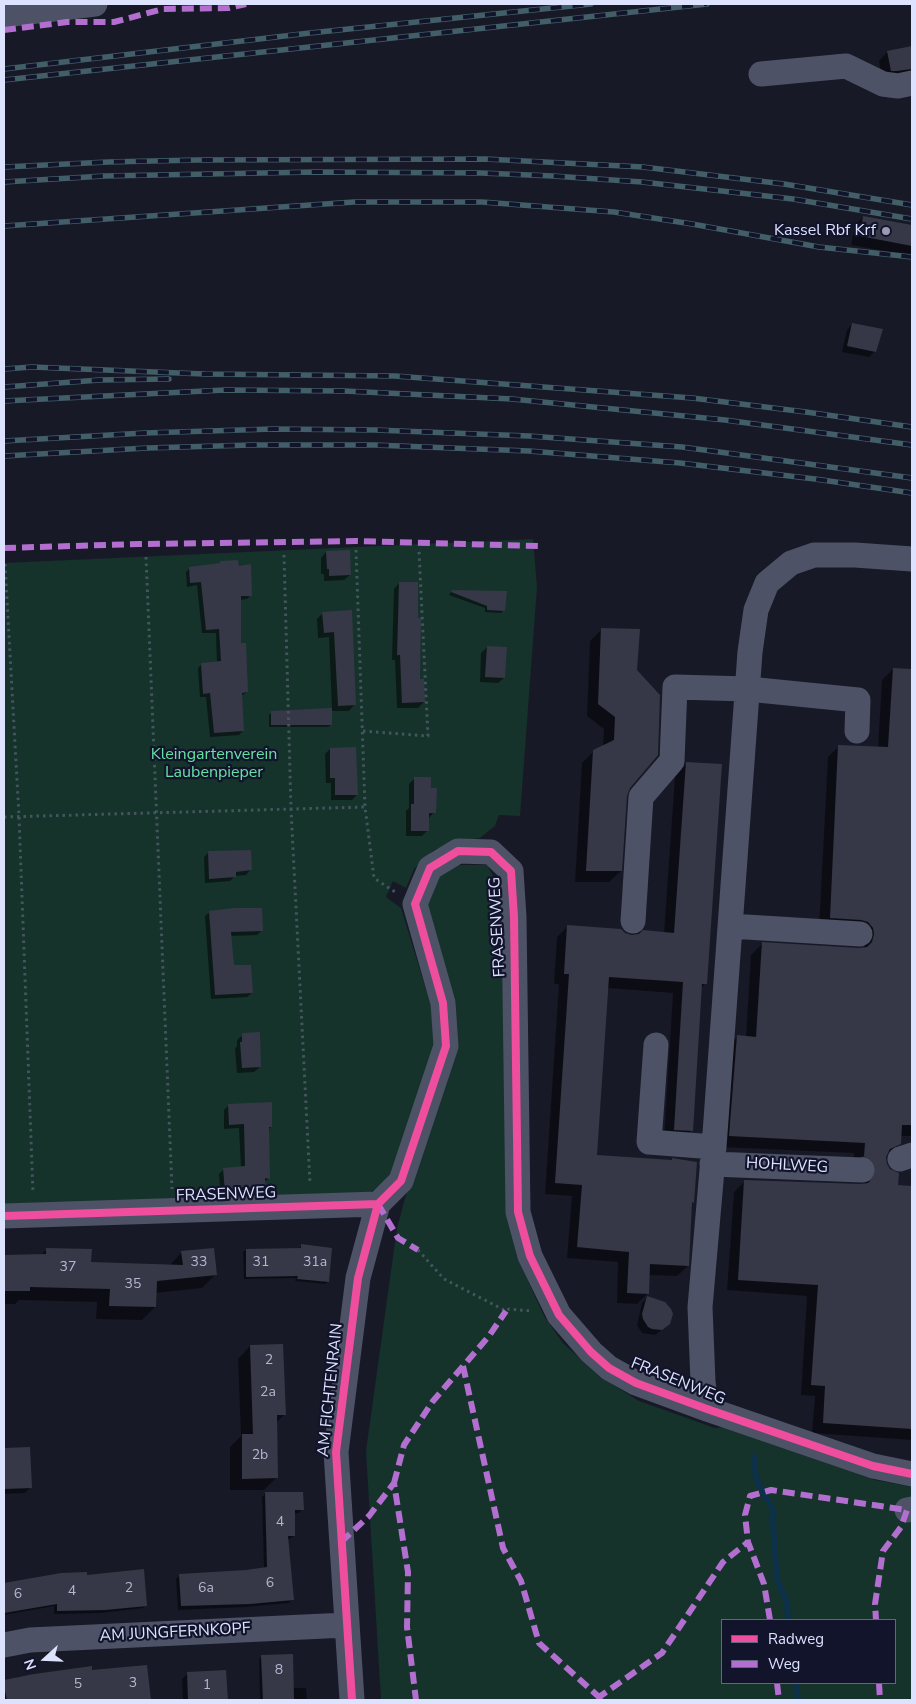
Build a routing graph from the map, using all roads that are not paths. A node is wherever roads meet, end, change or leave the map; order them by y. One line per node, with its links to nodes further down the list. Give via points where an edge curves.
1 (95, 4): 2 (street)
2 (4, 15)
3 (761, 74): 4 (street, via 846,66 883,84 898,86)
4 (912, 83)
5 (912, 559): 6 (street, via 814,556 791,563 767,583 756,610)
6 (748, 689): 7 (street, via 858,700); 8 (street, via 675,687 672,761 641,797); 9 (street)
7 (857, 731)
8 (633, 921)
9 (730, 926): 10 (street); 12 (street)
10 (860, 934)
11 (656, 1045): 12 (street, HOHLWEG, via 649,1142)
12 (713, 1155): 13 (street, HOHLWEG); 16 (street, via 700,1307)
13 (862, 1170)
14 (378, 1204): 15 (street, FRASENWEG); 16 (street, FRASENWEG, via 400,1181 446,1046 443,1003 414,904 430,868 458,851 491,852 511,871 518,1212 530,1256 559,1314 609,1368 636,1383); 18 (street, AM FICHTENRAIN, via 358,1278 336,1452)
15 (4, 1216)
16 (707, 1409): 17 (street, FRASENWEG, via 873,1466)
17 (912, 1474)
18 (346, 1625): 19 (street, AM JUNGFERNKOPF, via 30,1640); 20 (street, AM FICHTENRAIN)
19 (4, 1645)
20 (352, 1700)

